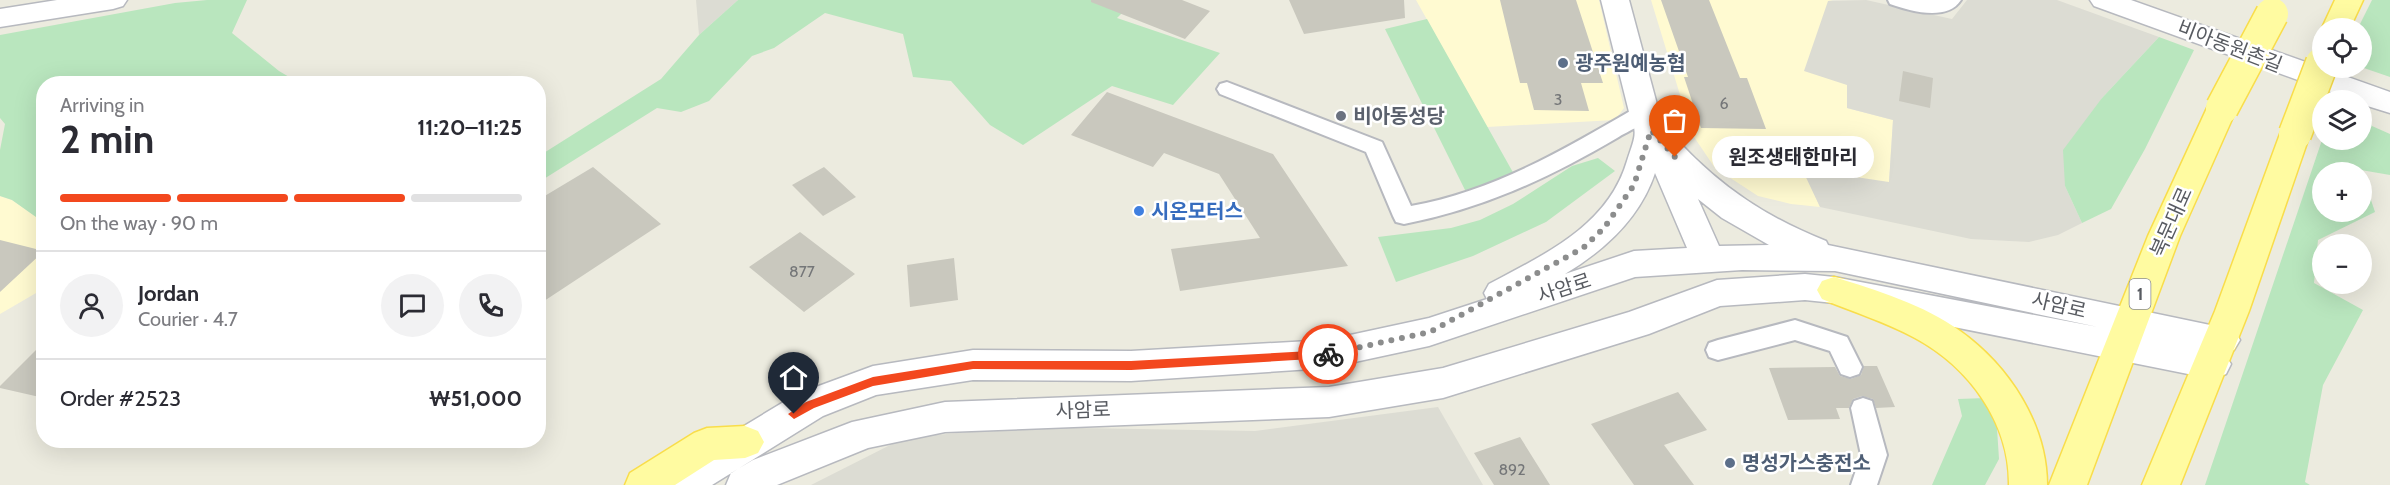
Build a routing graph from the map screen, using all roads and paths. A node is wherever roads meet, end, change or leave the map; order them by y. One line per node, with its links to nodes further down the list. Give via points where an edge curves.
1 (113, 0): 8 (street)
2 (1615, 0): 13 (street)
3 (1897, 0): 4 (lane, via 1928,8)
4 (1952, 0)
5 (2104, 0): 12 (street, 비아동원촌길)
6 (2349, 0): 9 (main road)
7 (2276, 7): 17 (main road, 북문대로 / 1, bridge, via 2222,108)
8 (0, 18)
9 (2341, 18)
10 (2316, 78): 19 (main road, bridge)
11 (1227, 89): 13 (lane, via 1375,147 1404,216 1491,195)
12 (2390, 103)
13 (1647, 121): 14 (street); 15 (street, via 1710,194); 16 (street, via 1634,185 1604,228 1583,248)
14 (1708, 259): 15 (street, 사암로); 16 (street, 사암로, via 1634,264)
15 (1835, 274): 17 (street, 사암로); 22 (street, 사암로, via 1805,287 1717,293 1637,324 1432,385 1329,402 945,417 865,433); 26 (main road, via 1930,329 1973,362 2005,400 2024,439)
16 (1430, 332): 22 (street, 사암로, via 1327,354 1131,366 973,365 873,381 810,405)
17 (2125, 333): 19 (street, 사암로); 27 (main road, 북문대로 / 1)
18 (1718, 350): 20 (lane, via 1795,330 1839,344)
19 (2218, 352): 28 (main road)
20 (1850, 367)
21 (1863, 408): 25 (lane, via 1874,455)
22 (753, 471): 23 (main road, via 707,444); 24 (street, 사암로)
23 (644, 485)
24 (680, 485)
25 (1864, 485)
26 (2028, 485)
27 (2068, 485)
28 (2161, 485)

